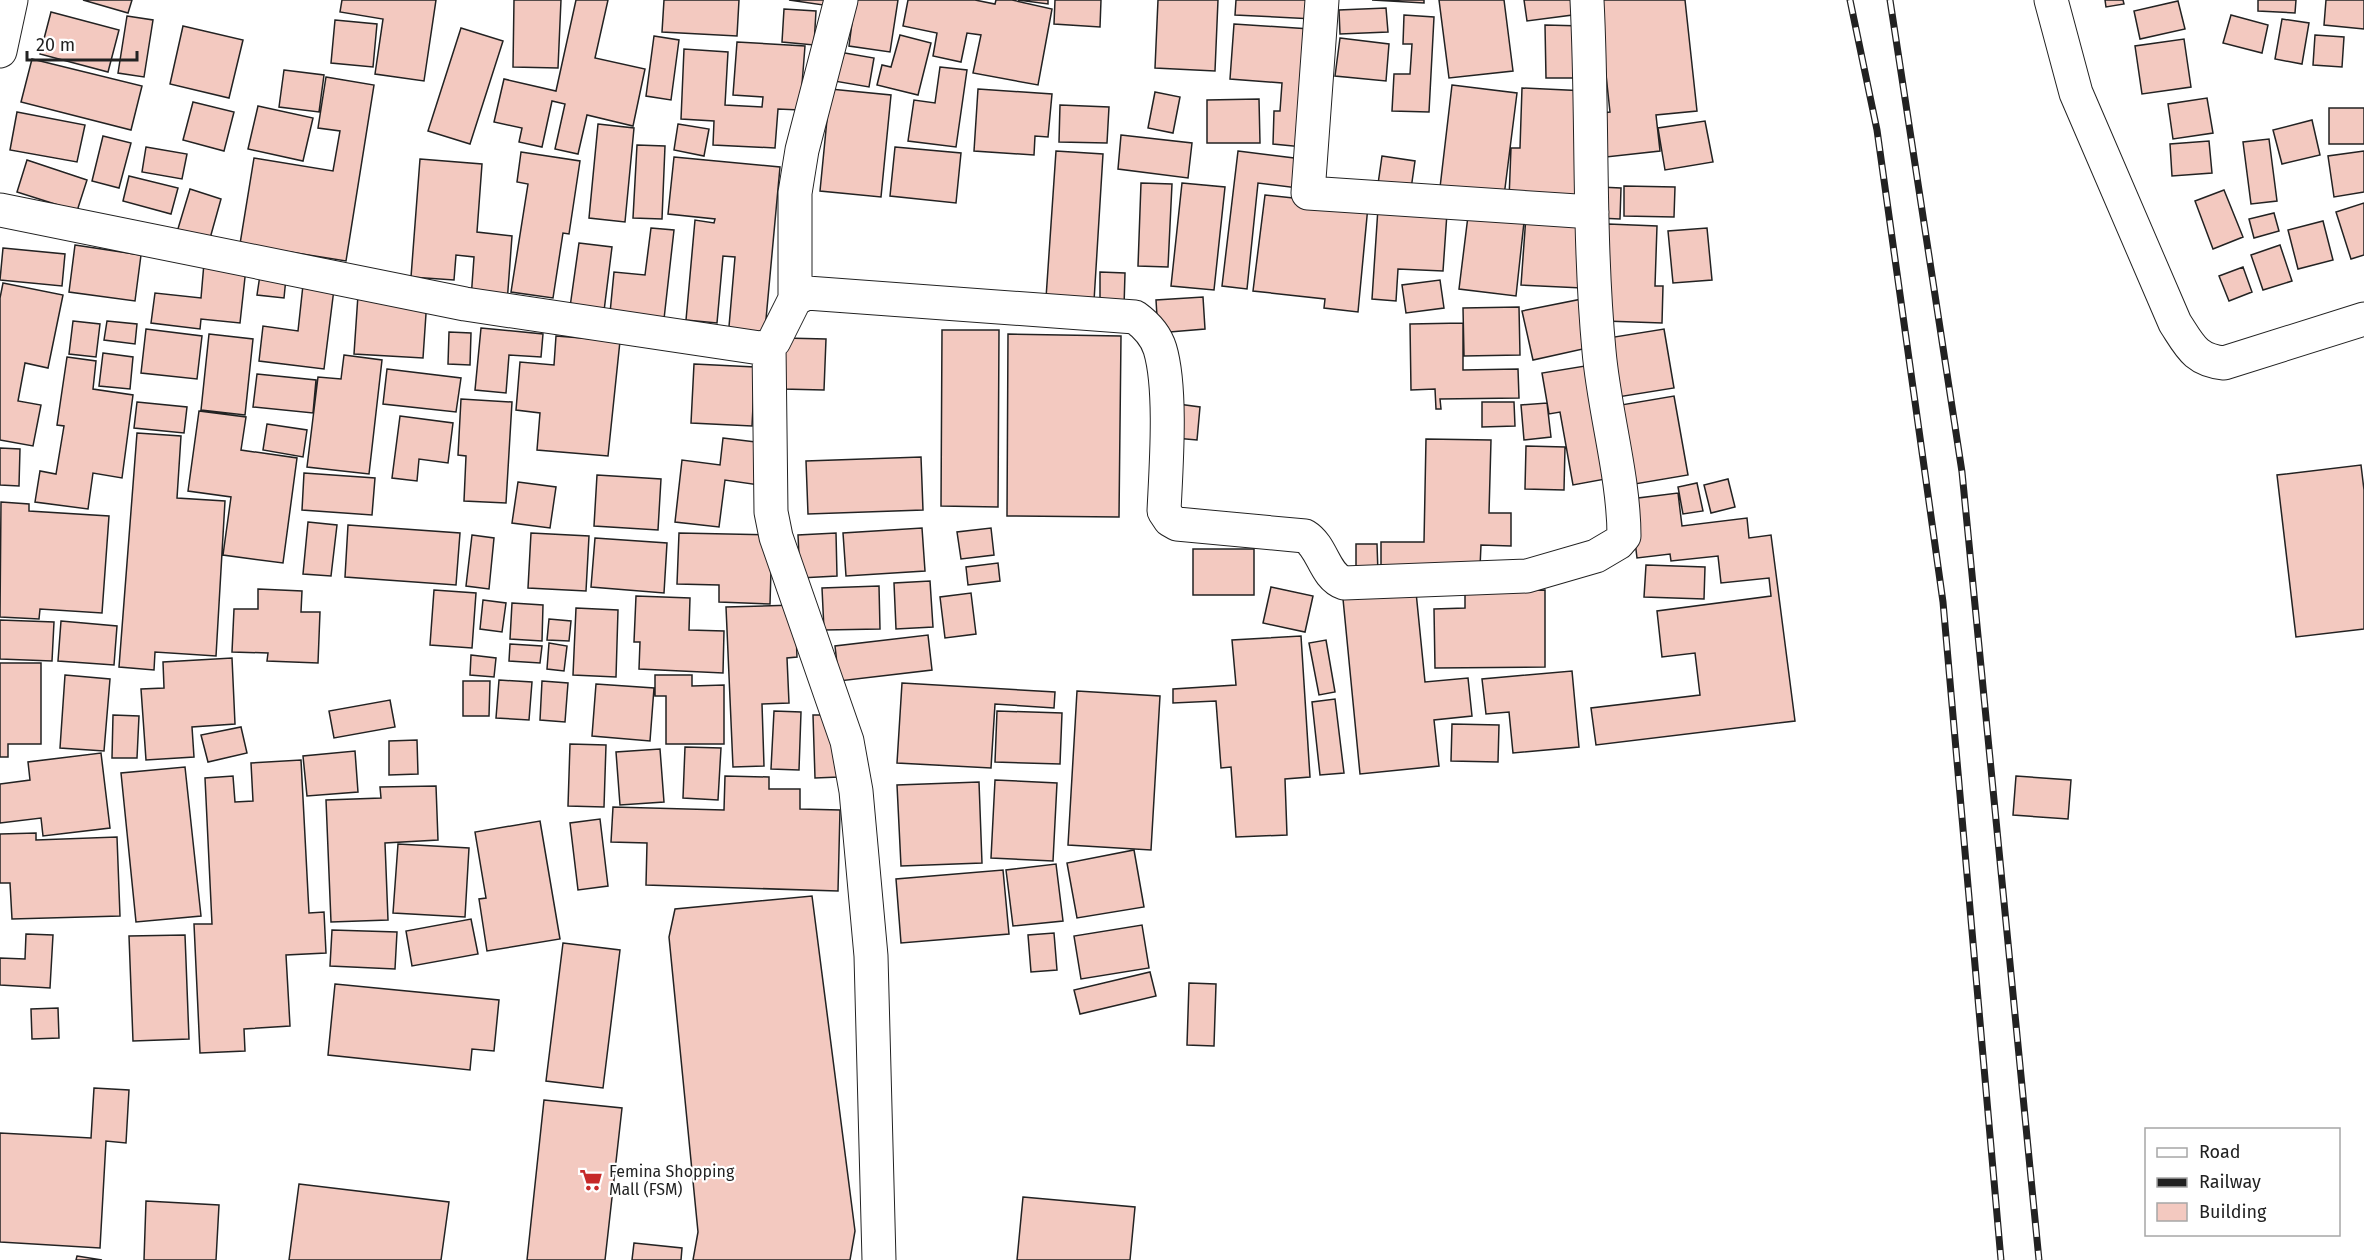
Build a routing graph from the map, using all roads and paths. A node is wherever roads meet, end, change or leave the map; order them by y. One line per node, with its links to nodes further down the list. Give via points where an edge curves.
1 (11, 0): 6 (street)
2 (841, 0): 9 (street, via 802,150 795,193)
3 (1322, 0): 8 (street, via 1308,193)
4 (1587, 0): 8 (street)
5 (2051, 0): 10 (street, via 2076,93 2175,323 2192,350 2206,361 2224,363)
6 (0, 51)
7 (0, 210): 11 (street, via 465,304 760,348)
8 (1592, 212): 9 (street, via 1599,351 1624,536 1596,556 1527,576 1344,583 1336,578 1314,542 1305,536 1178,524 1170,520 1164,511 1166,382 1160,348 1147,326 1135,317 807,293)
9 (795, 299): 11 (street, via 781,331)
10 (2364, 319)
11 (769, 346): 12 (street, via 771,512 776,537 847,741 856,791 871,956)
12 (879, 1260)

